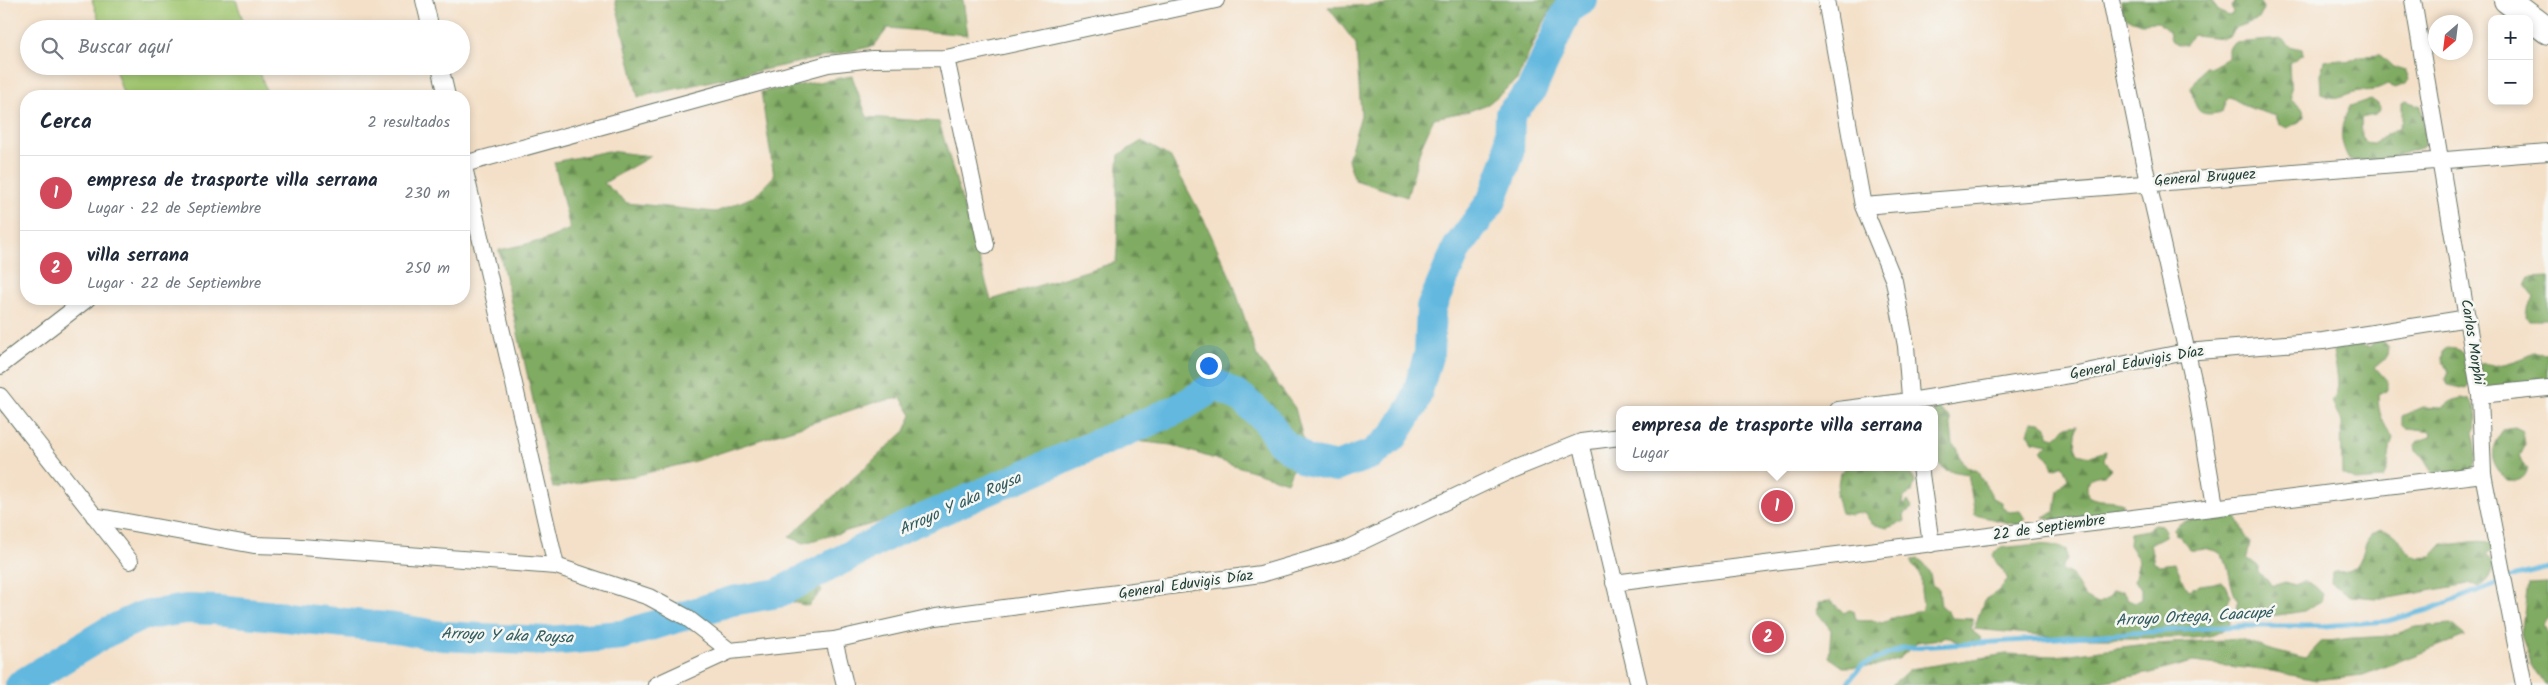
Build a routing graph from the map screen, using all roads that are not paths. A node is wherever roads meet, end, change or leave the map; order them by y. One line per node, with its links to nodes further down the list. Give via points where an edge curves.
1 (424, 0): 7 (street)
2 (1216, 0): 9 (street)
3 (1826, 0): 17 (street)
4 (2111, 0): 15 (street)
5 (2413, 0): 13 (street, Carlos Morphi)
6 (2507, 0): 8 (main road)
7 (429, 20)
8 (2548, 31)
9 (946, 58): 14 (street, via 873,59 828,64); 18 (street)
10 (442, 75): 11 (street)
11 (446, 90)
12 (2548, 152): 13 (street, General Bruguez)
13 (2442, 160): 15 (street, General Bruguez); 20 (street, Carlos Morphi)
14 (470, 164)
15 (2148, 183): 17 (street, General Bruguez); 21 (street)
16 (470, 192): 36 (street)
17 (1863, 206): 26 (street, via 1894,281 1906,346)
18 (986, 245)
19 (79, 305): 22 (street)
20 (2468, 318): 21 (street, General Eduvigis Díaz, via 2323,340); 24 (street, Carlos Morphi)
21 (2186, 352): 26 (street, General Eduvigis Díaz); 32 (street)
22 (0, 366)
23 (2548, 388): 24 (street)
24 (2480, 395): 31 (street, Carlos Morphi)
25 (0, 396): 33 (street)
26 (1910, 405): 27 (street, General Eduvigis Díaz)
27 (1896, 406)
28 (1616, 438): 29 (street, General Eduvigis Díaz)
29 (1581, 442): 37 (street); 38 (street, General Eduvigis Díaz, via 1509,471 1346,549 1261,574 936,618)
30 (1921, 471): 34 (street)
31 (2483, 474): 32 (street, 22 de Septiembre); 43 (street, Carlos Morphi)
32 (2215, 506): 34 (street, 22 de Septiembre)
33 (94, 516): 35 (street); 36 (street, via 254,546)
34 (1931, 544): 37 (street, 22 de Septiembre)
35 (130, 562)
36 (556, 566): 39 (street, via 649,597 686,617)
37 (1614, 583): 42 (street)
38 (834, 640): 39 (street, General Eduvigis Díaz); 41 (street)
39 (730, 651): 40 (street, General Eduvigis Díaz)
40 (656, 685)
41 (845, 685)
42 (1639, 685)
43 (2524, 685)

